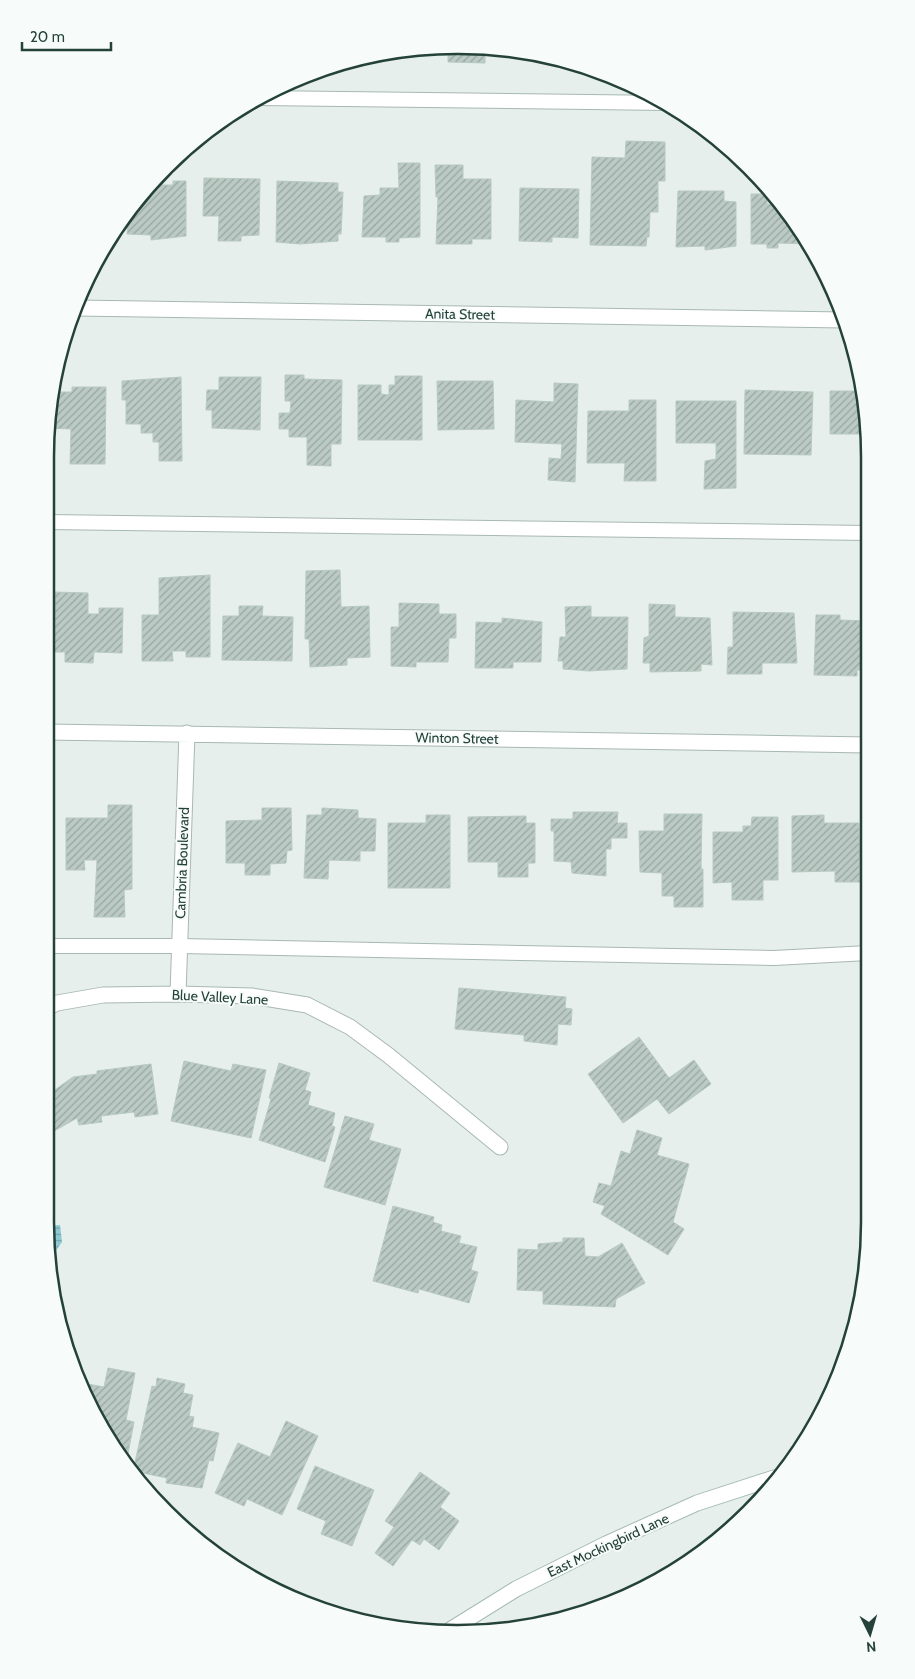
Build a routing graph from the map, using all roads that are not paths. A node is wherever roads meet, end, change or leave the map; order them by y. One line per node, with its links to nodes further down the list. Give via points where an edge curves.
1 (273, 98): 2 (lane)
2 (650, 103)
3 (82, 308): 4 (street, Anita Street)
4 (837, 320)
5 (54, 522): 6 (lane)
6 (861, 534)
7 (54, 732): 8 (street, Winton Street)
8 (187, 733): 9 (street, Winton Street); 11 (street, Cambria Boulevard)
9 (861, 745)
10 (54, 946): 11 (lane)
11 (180, 946): 12 (lane, via 774,958); 13 (street, Cambria Boulevard)
12 (861, 953)
13 (178, 994): 14 (street, Blue Valley Lane, via 103,995); 15 (street, Blue Valley Lane, via 252,996 307,1005 350,1027)
14 (54, 1004)
15 (500, 1147)
16 (767, 1480): 17 (street, East Mockingbird Lane, via 697,1503 606,1544 516,1589)
17 (458, 1625)

